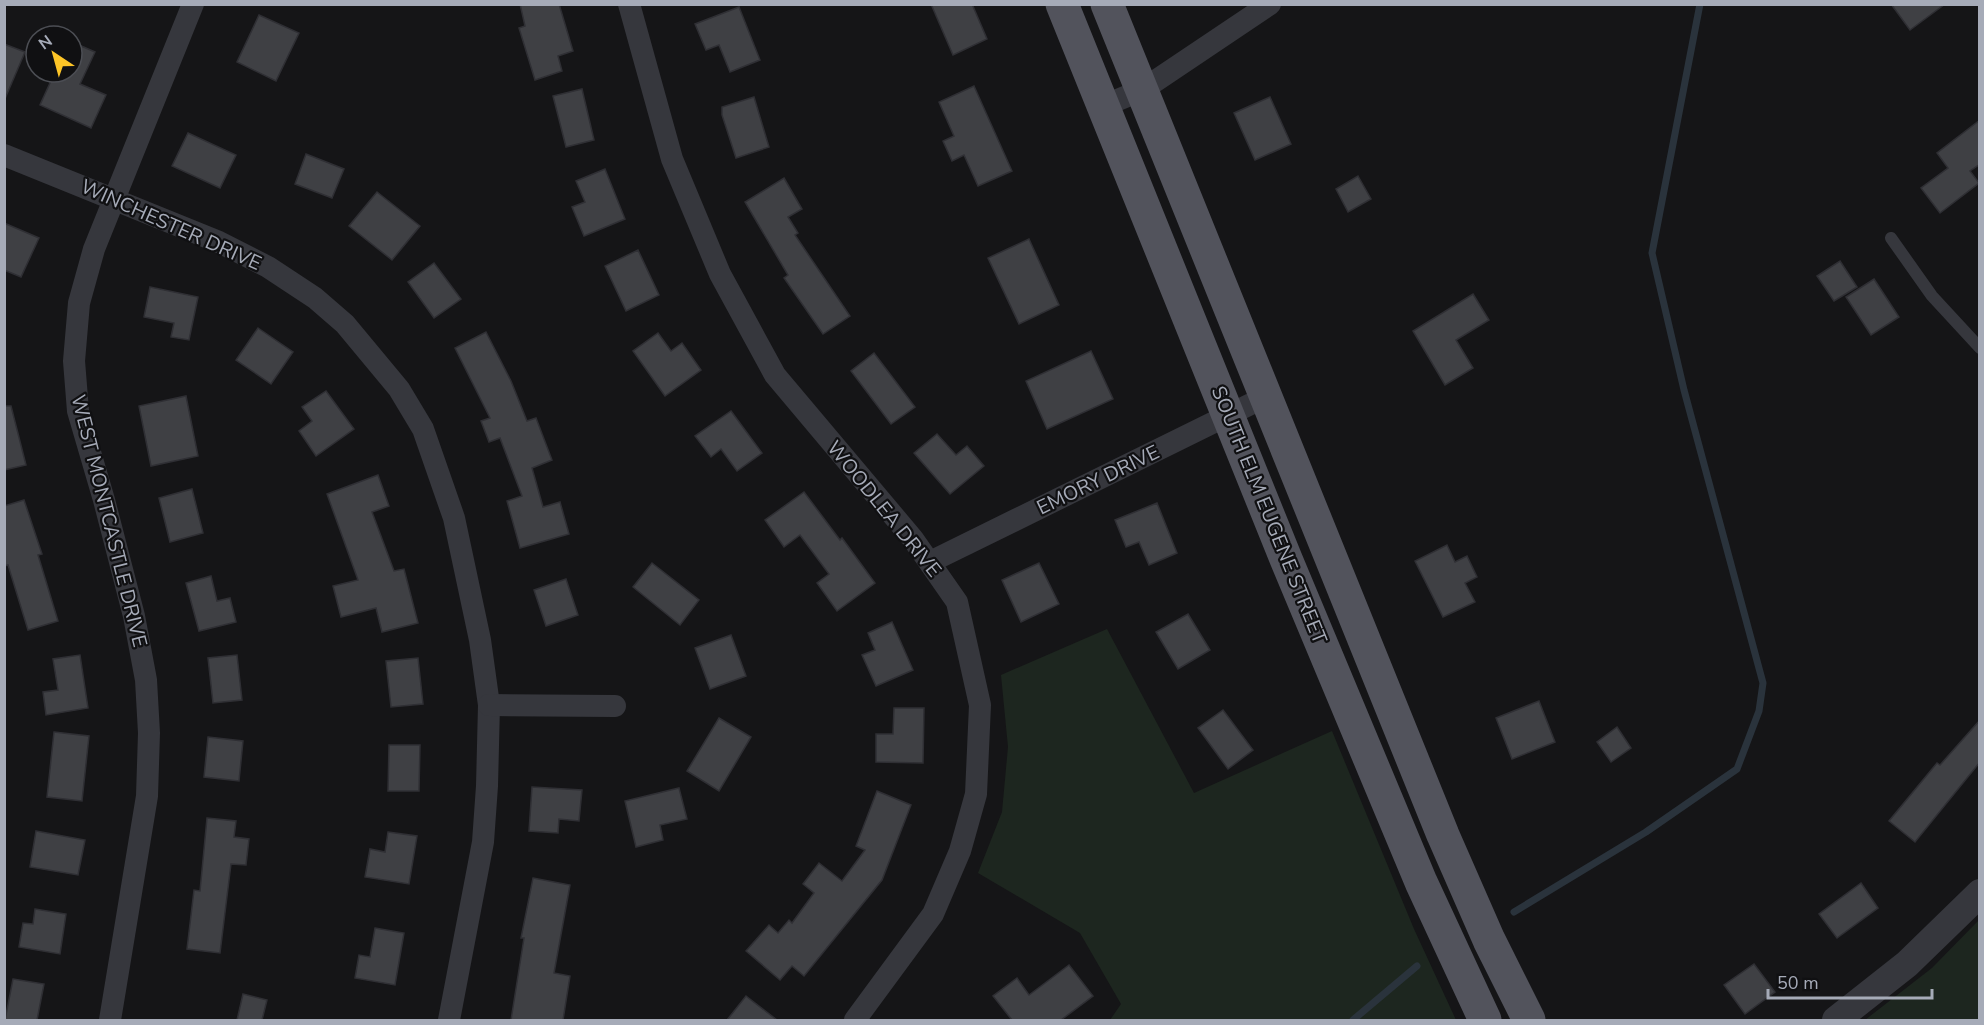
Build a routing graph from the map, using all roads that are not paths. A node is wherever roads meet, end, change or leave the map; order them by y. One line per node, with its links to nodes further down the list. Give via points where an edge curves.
1 (193, 4): 9 (street, WEST MONTCASTLE DRIVE)
2 (630, 4): 14 (street, WOODLEA DRIVE, via 672,159 725,285 775,375)
3 (1062, 4): 7 (main road, SOUTH ELM EUGENE STREET)
4 (1107, 4): 6 (main road, SOUTH ELM EUGENE STREET)
5 (1270, 4): 6 (street)
6 (1142, 90): 7 (street); 12 (main road, SOUTH ELM EUGENE STREET)
7 (1103, 106): 13 (main road, SOUTH ELM EUGENE STREET)
8 (4, 155): 9 (street, WINCHESTER DRIVE)
9 (115, 199): 15 (street, WINCHESTER DRIVE, via 219,242 268,267 315,298 345,324 399,389 423,429 454,518 480,640); 18 (street, WEST MONTCASTLE DRIVE, via 94,249 79,303 74,361 78,411 134,616 146,680 149,732 147,796)
10 (1891, 238): 11 (lane, via 1932,296)
11 (1980, 348)
12 (1265, 397): 13 (street, EMORY DRIVE); 22 (main road, SOUTH ELM EUGENE STREET, via 1443,835)
13 (1228, 416): 14 (street, EMORY DRIVE); 21 (main road, SOUTH ELM EUGENE STREET, via 1421,882)
14 (930, 562): 20 (street, WOODLEA DRIVE, via 957,602 980,705 976,794 960,851 933,914)
15 (489, 705): 16 (street); 19 (street, WINCHESTER DRIVE, via 483,842)
16 (615, 706)
17 (1980, 893): 23 (street, via 1907,964)
18 (110, 1020)
19 (449, 1020)
20 (855, 1020)
21 (1485, 1020)
22 (1529, 1020)
23 (1836, 1020)

